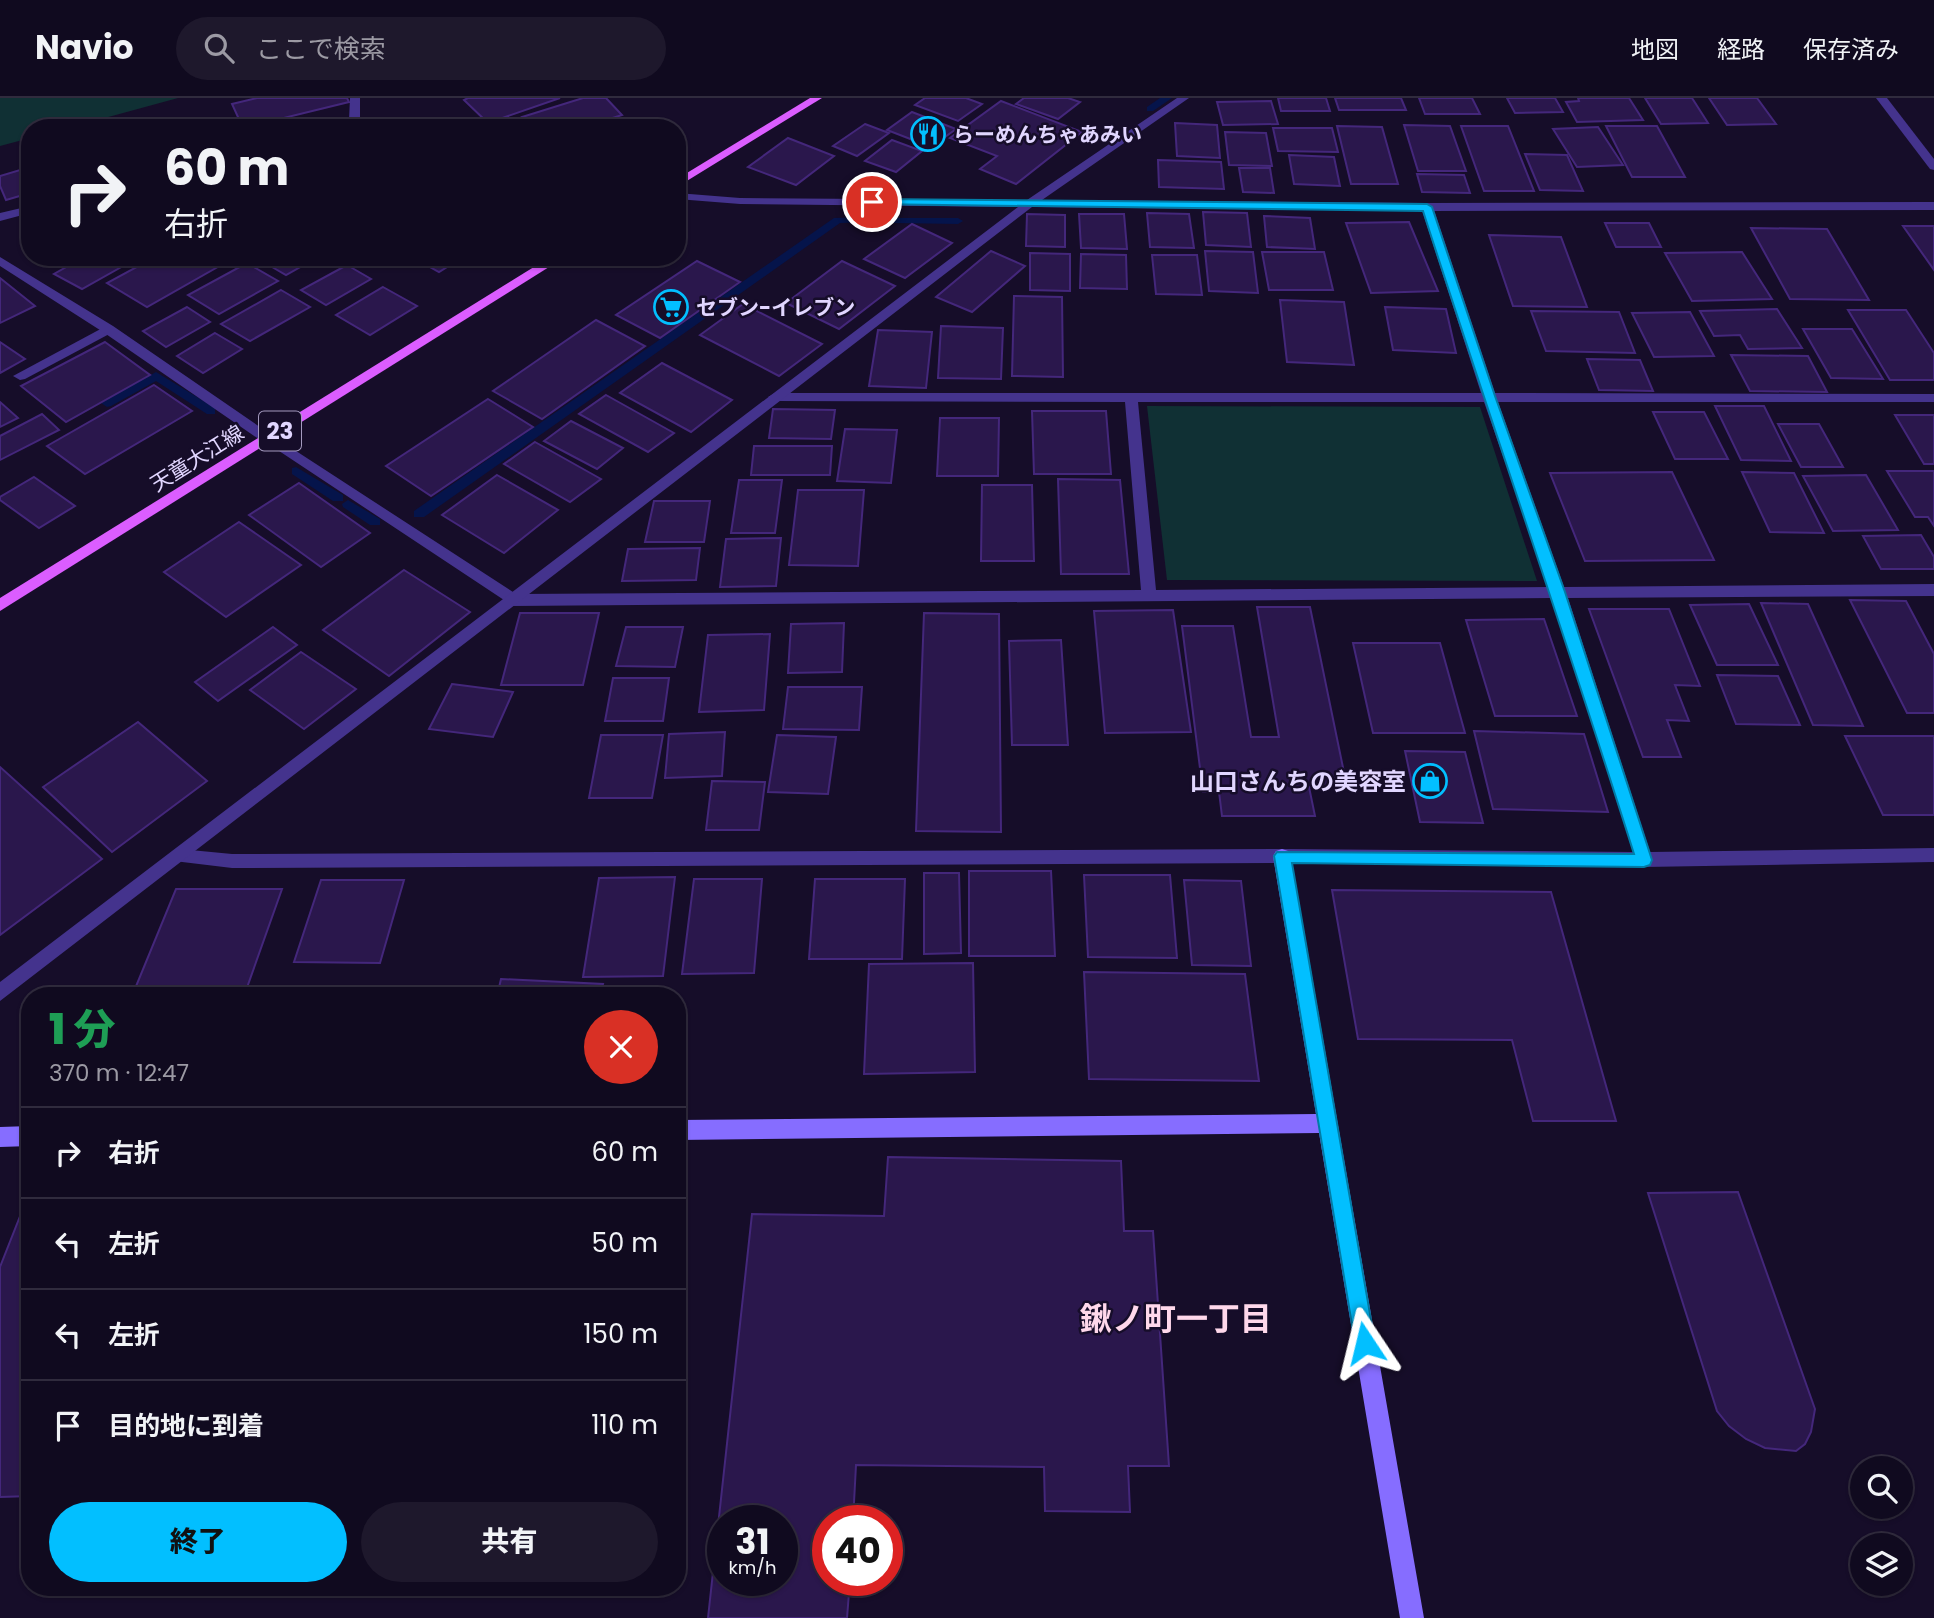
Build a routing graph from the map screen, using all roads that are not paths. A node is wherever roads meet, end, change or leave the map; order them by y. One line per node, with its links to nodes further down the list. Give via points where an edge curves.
1 (355, 98): 5 (street)
2 (817, 98): 7 (main road)
3 (1184, 98): 9 (street)
4 (1881, 98): 6 (street)
5 (354, 119)
6 (1934, 167)
7 (686, 178)
8 (686, 197): 9 (street)
9 (1030, 203): 11 (street); 19 (street)
10 (1934, 206): 11 (street)
11 (1427, 207): 18 (street)
12 (21, 211): 13 (street)
13 (0, 217)
14 (0, 261): 16 (street)
15 (545, 266): 22 (main road, 天童大江線 / 23)
16 (107, 329): 17 (street); 22 (street)
17 (20, 376)
18 (1489, 396): 20 (street); 21 (street); 24 (street)
19 (775, 397): 21 (street); 26 (street)
20 (1934, 398)
21 (1131, 399): 25 (street)
22 (268, 439): 26 (street); 27 (main road, 天童大江線 / 23)
23 (1934, 590): 24 (street)
24 (1558, 592): 25 (street); 31 (street)
25 (1149, 593): 26 (street)
26 (513, 600): 29 (street)
27 (0, 605)
28 (1934, 855): 31 (street)
29 (180, 856): 30 (street, via 232,860); 32 (street)
30 (1282, 856): 31 (street); 33 (street)
31 (1644, 860)
32 (0, 993)
33 (1328, 1124): 34 (street); 37 (street)
34 (686, 1130)
35 (21, 1136): 36 (street)
36 (0, 1137)
37 (1412, 1618)

